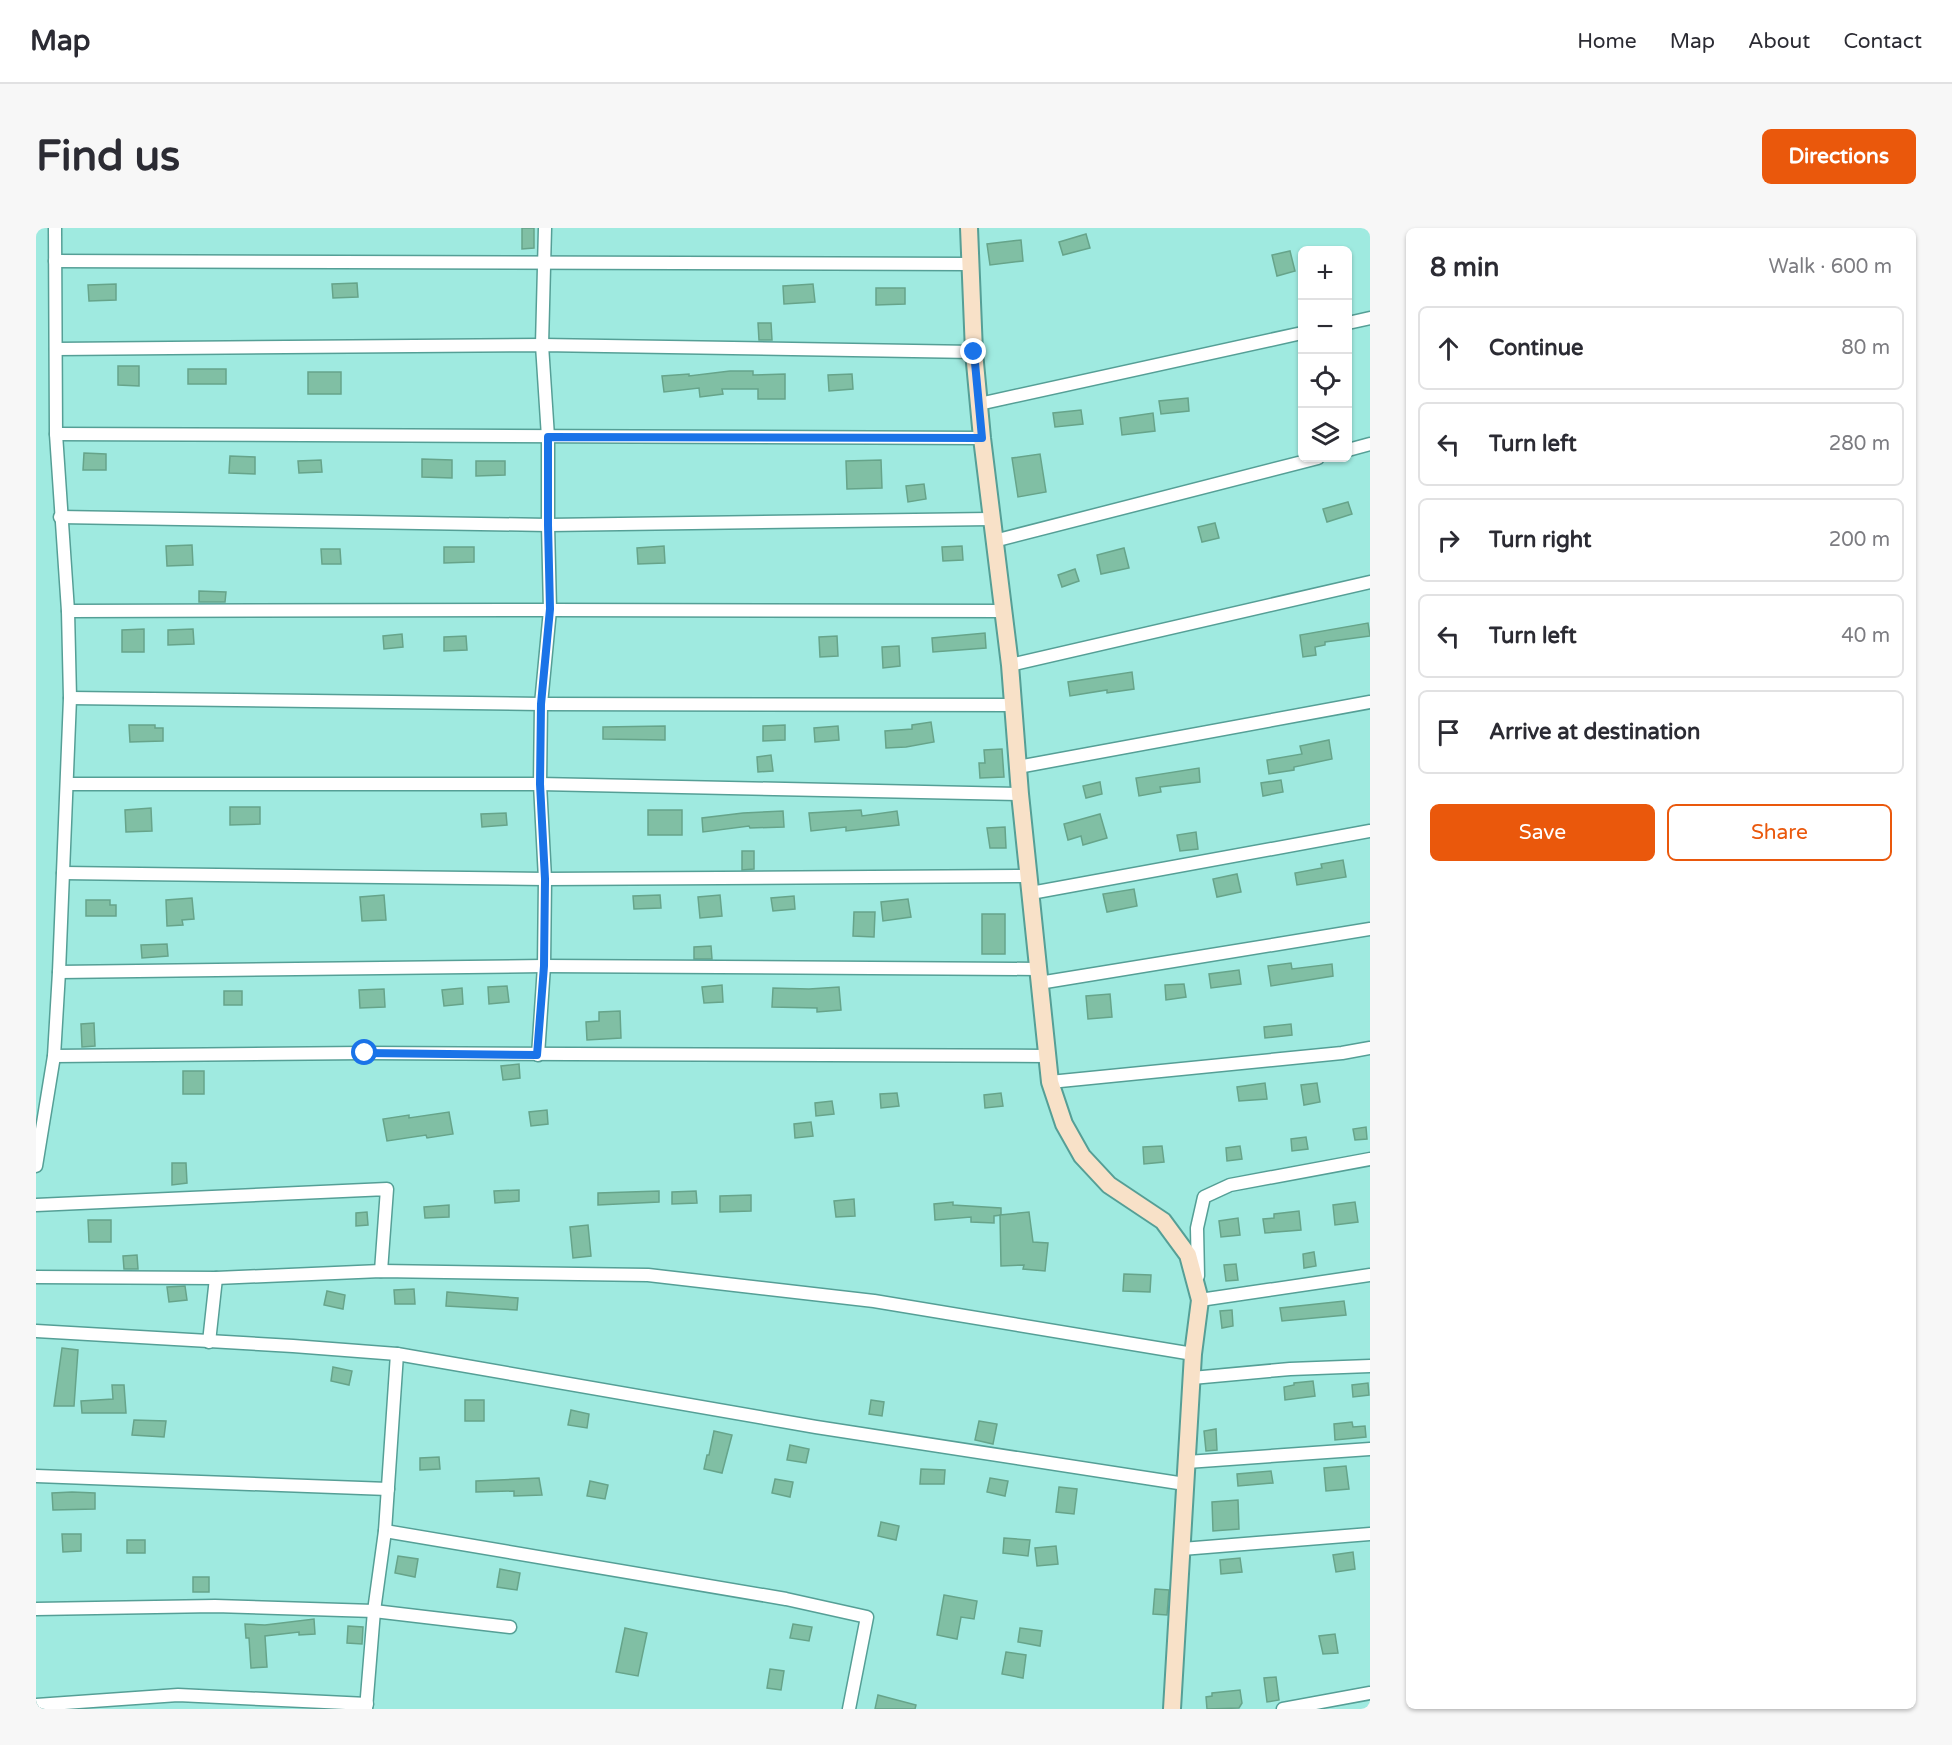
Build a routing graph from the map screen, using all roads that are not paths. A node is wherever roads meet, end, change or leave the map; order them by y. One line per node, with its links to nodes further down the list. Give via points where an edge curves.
1 (55, 228): 4 (street)
2 (545, 228): 5 (street)
3 (974, 229): 6 (street)
4 (55, 261): 5 (street); 11 (street)
5 (544, 263): 6 (street); 10 (street)
6 (970, 264): 12 (street)
7 (1370, 318): 8 (street)
8 (1352, 322)
9 (1298, 334): 13 (street)
10 (542, 345): 11 (street); 12 (street); 15 (street)
11 (56, 349): 14 (street)
12 (974, 352): 13 (street)
13 (979, 404): 16 (street)
14 (56, 434): 15 (street); 20 (street)
15 (548, 437): 16 (street); 22 (street)
16 (982, 438): 21 (street)
17 (1370, 444): 18 (street)
18 (1352, 449)
19 (1302, 462): 23 (street)
20 (60, 517): 22 (street); 26 (street)
21 (992, 519): 22 (street); 23 (street)
22 (548, 525): 25 (street)
23 (994, 541): 27 (street)
24 (1370, 582): 28 (street)
25 (550, 609): 26 (street); 27 (street); 31 (street)
26 (68, 611): 29 (street)
27 (1003, 611): 28 (street)
28 (1010, 665): 32 (street)
29 (70, 698): 31 (street); 34 (street)
30 (1370, 702): 33 (street)
31 (541, 704): 32 (street); 35 (street)
32 (1013, 705): 33 (street)
33 (1018, 767): 36 (street)
34 (68, 784): 35 (street); 38 (street)
35 (540, 784): 36 (street); 40 (street)
36 (1020, 794): 39 (street)
37 (1370, 831): 41 (street)
38 (63, 873): 40 (street); 44 (street)
39 (1029, 876): 40 (street); 41 (street)
40 (545, 879): 43 (street)
41 (1031, 893): 45 (street)
42 (1370, 929): 45 (street)
43 (544, 966): 44 (street); 45 (street); 47 (street)
44 (59, 972): 48 (street)
45 (1038, 976): 49 (street)
46 (1370, 1048): 50 (street)
47 (537, 1055): 48 (street); 49 (street)
48 (54, 1056): 52 (street)
49 (1047, 1056): 50 (street)
50 (1050, 1082): 58 (street, via 1064,1124 1083,1156 1109,1185 1162,1221 1188,1255)
51 (1370, 1159): 58 (street, via 1230,1185 1204,1197 1197,1228)
52 (36, 1166)
53 (36, 1204): 54 (street, via 387,1189)
54 (381, 1271): 57 (street); 62 (street, via 648,1275 874,1300)
55 (1370, 1275): 58 (street)
56 (36, 1277): 57 (street)
57 (216, 1278): 60 (street)
58 (1200, 1300): 62 (street)
59 (36, 1331): 60 (street)
60 (209, 1342): 61 (street)
61 (397, 1354): 68 (street, via 816,1427); 69 (street)
62 (1193, 1354): 64 (street)
63 (1370, 1366): 64 (street)
64 (1192, 1378): 66 (street)
65 (1370, 1449): 66 (street)
66 (1187, 1462): 68 (street)
67 (36, 1476): 69 (street)
68 (1185, 1484): 72 (street)
69 (388, 1489): 70 (street)
70 (385, 1531): 74 (street); 79 (street, via 786,1599 867,1617)
71 (1370, 1534): 72 (street)
72 (1182, 1549): 80 (street)
73 (36, 1609): 74 (street, via 215,1606)
74 (374, 1611): 75 (street); 78 (street)
75 (510, 1627)
76 (1370, 1693): 81 (street)
77 (36, 1705): 78 (street, via 178,1695)
78 (367, 1706)
79 (849, 1709)
80 (1172, 1709)
81 (1283, 1709)

